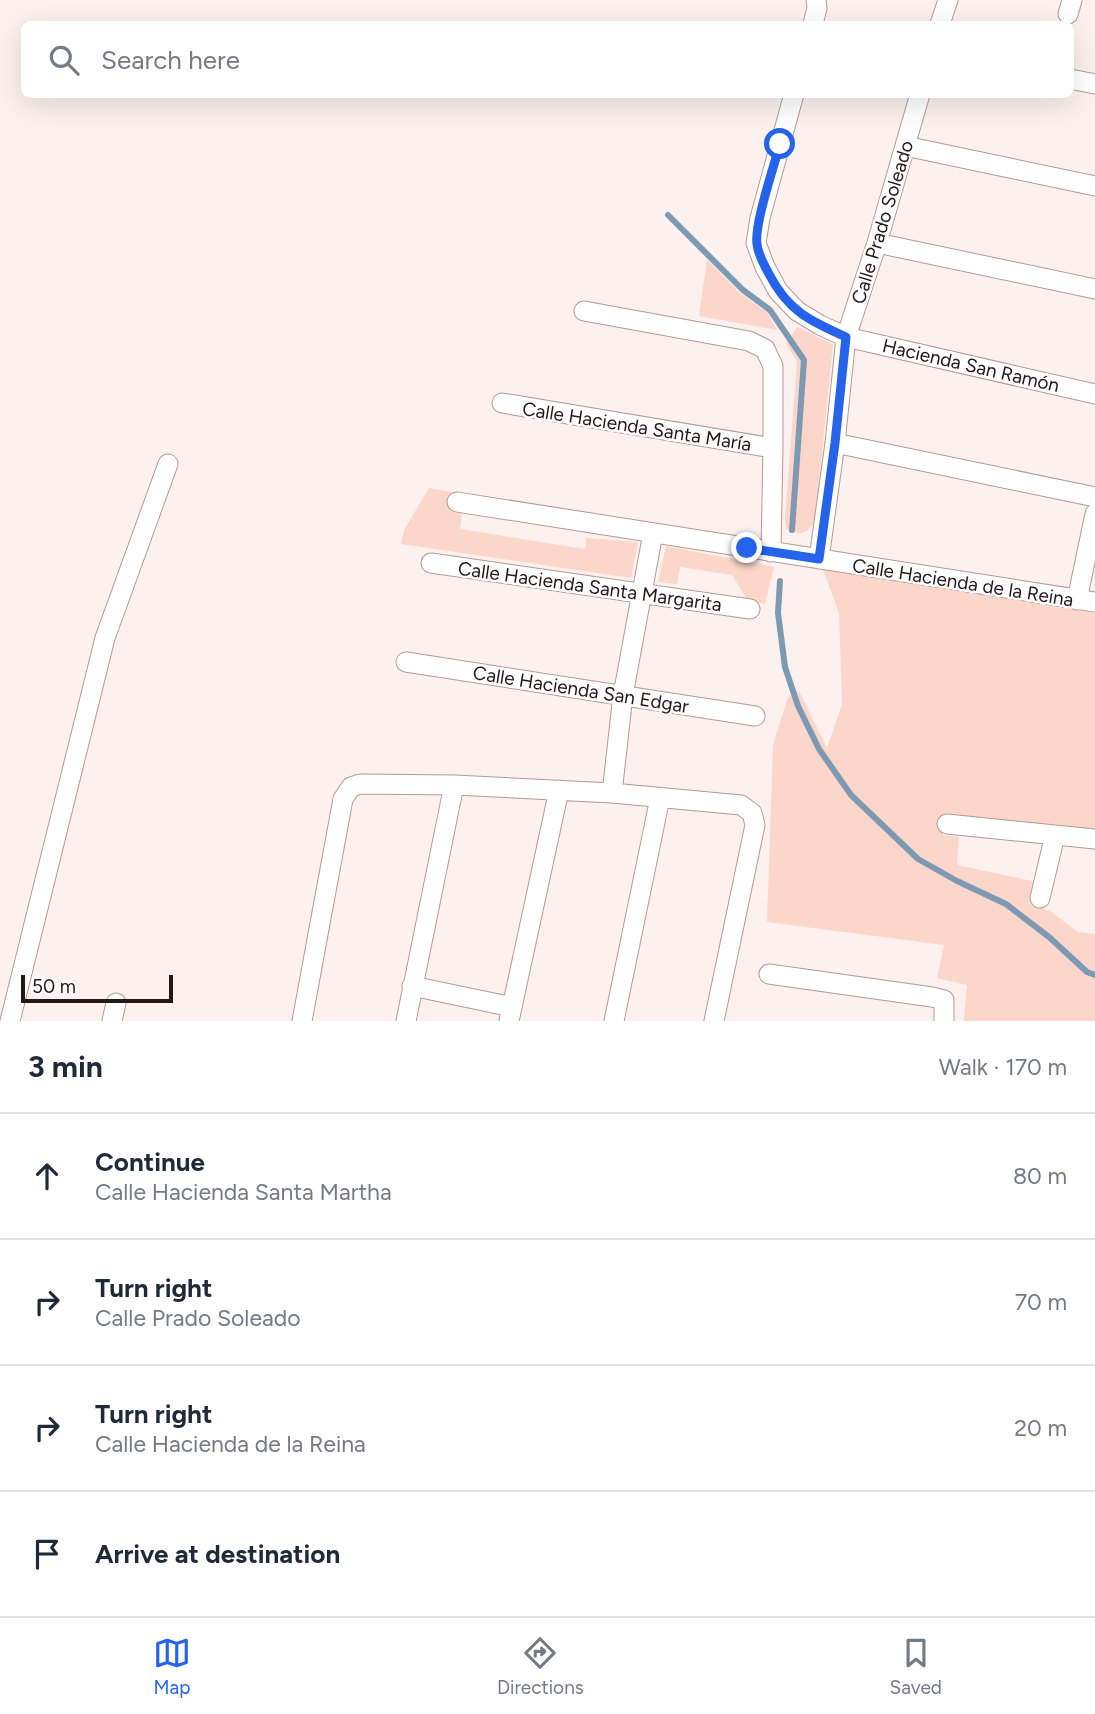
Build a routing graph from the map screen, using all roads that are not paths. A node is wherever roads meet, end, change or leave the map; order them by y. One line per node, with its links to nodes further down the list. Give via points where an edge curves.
1 (817, 0): 3 (street)
2 (948, 0): 4 (street)
3 (814, 21)
4 (941, 21)
5 (1074, 80): 6 (street)
6 (1095, 84)
7 (793, 98): 14 (street, Hacienda San Ramón, via 756,243 778,292 797,312)
8 (919, 98): 9 (street, Calle Prado Soleado)
9 (905, 146): 10 (street); 11 (street, Calle Prado Soleado)
10 (1095, 186)
11 (877, 243): 12 (street); 14 (street, Calle Prado Soleado)
12 (1095, 289)
13 (584, 311): 18 (street, via 749,341 765,349 773,366)
14 (846, 337): 15 (street, Hacienda San Ramón); 17 (street, Calle Prado Soleado)
15 (1095, 394)
16 (502, 403): 18 (street, Calle Hacienda Santa María)
17 (835, 443): 20 (street); 25 (street, Calle Prado Soleado)
18 (773, 449): 24 (street)
19 (168, 464): 44 (street, via 106,638)
20 (1095, 498)
21 (457, 502): 23 (street, Calle Hacienda de la Reina)
22 (1095, 514): 28 (street)
23 (653, 533): 24 (street, Calle Hacienda de la Reina); 27 (street)
24 (771, 552): 25 (street, Calle Hacienda de la Reina)
25 (819, 559): 28 (street, Calle Hacienda de la Reina)
26 (431, 563): 27 (street, Calle Hacienda Santa Margarita)
27 (642, 594): 29 (street, Calle Hacienda Santa Margarita); 31 (street)
28 (1086, 601)
29 (750, 610)
30 (406, 662): 31 (street, Calle Hacienda San Edgar)
31 (623, 695): 32 (street, Calle Hacienda San Edgar); 35 (street)
32 (755, 716)
33 (454, 785): 34 (street); 42 (street); 45 (street, via 360,784 351,787 343,799)
34 (559, 790): 35 (street); 43 (street)
35 (612, 793): 36 (street)
36 (660, 798): 47 (street); 48 (street, via 741,805 751,813 755,825)
37 (947, 824): 38 (street)
38 (1055, 835): 39 (street); 40 (street)
39 (1095, 839)
40 (1040, 898)
41 (769, 974): 49 (street, via 944,1000)
42 (412, 986): 43 (street); 46 (street)
43 (510, 1014)
44 (10, 1021)
45 (302, 1021)
46 (406, 1021)
47 (614, 1021)
48 (714, 1021)
49 (944, 1021)

